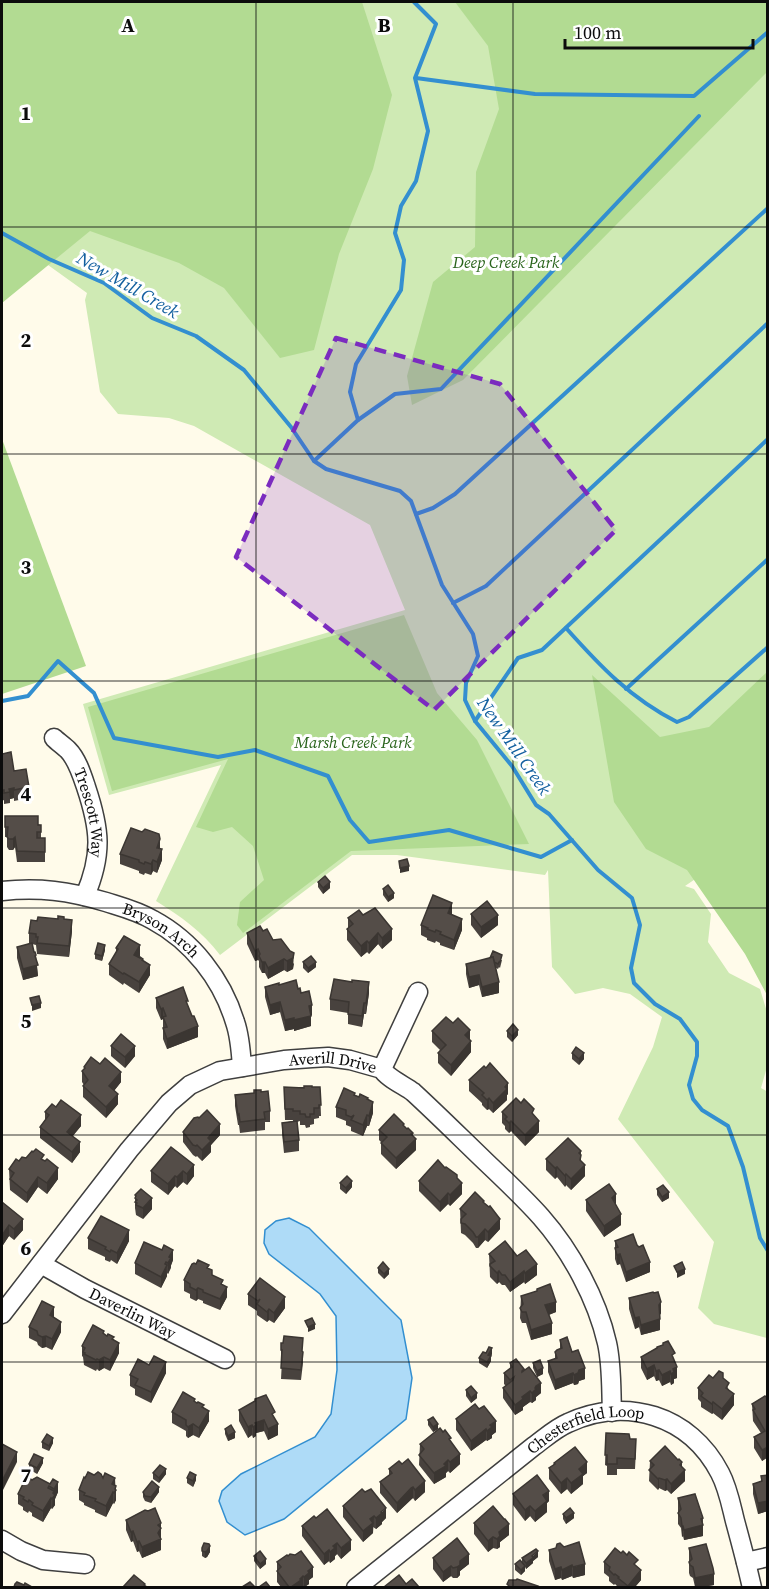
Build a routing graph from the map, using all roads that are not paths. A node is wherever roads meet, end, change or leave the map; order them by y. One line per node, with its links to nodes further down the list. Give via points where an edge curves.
1 (54, 738): 3 (street, Trescott Way, via 70,751 95,816 95,870)
2 (2, 891): 3 (street, Bryson Arch, via 48,889)
3 (85, 896): 5 (street, Bryson Arch, via 153,919 201,959 225,996 235,1022)
4 (418, 992): 6 (street)
5 (242, 1067): 6 (street, Averill Drive, via 328,1057); 7 (street, Averill Drive, via 205,1077 169,1103)
6 (382, 1069): 10 (street, Averill Drive, via 413,1092 521,1196 568,1253 595,1305 607,1343)
7 (41, 1264): 8 (street, Averill Drive); 9 (street, Daverlin Way)
8 (2, 1314)
9 (225, 1359)
10 (612, 1412): 13 (street, Chesterfield Loop, via 663,1418 706,1451 725,1484); 15 (street, Chesterfield Loop, via 562,1426)
11 (2, 1540): 14 (street, via 43,1560)
12 (768, 1557): 13 (street)
13 (746, 1562): 16 (street, Chesterfield Loop)
14 (85, 1564)
15 (356, 1587)
16 (752, 1587)

